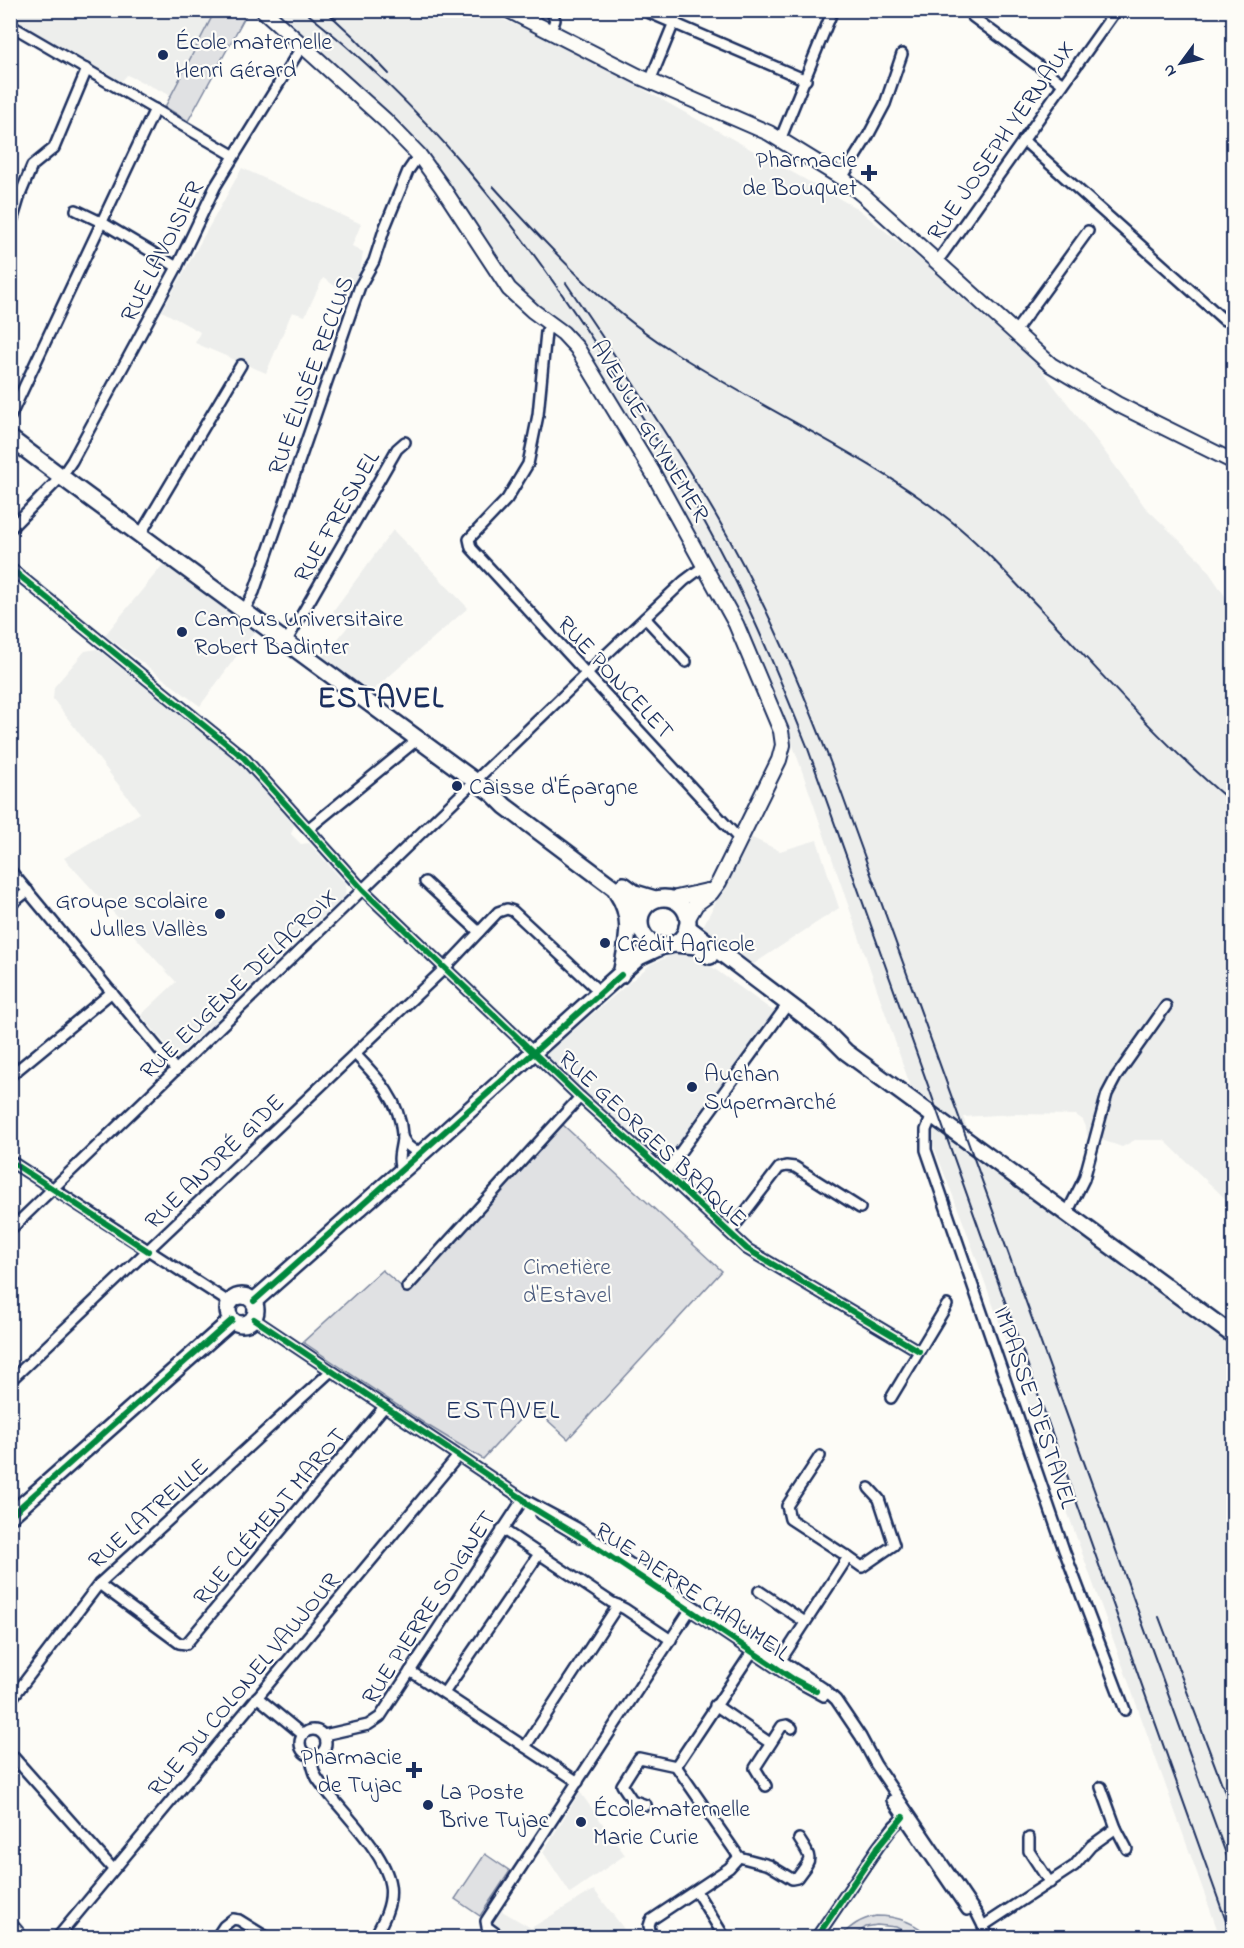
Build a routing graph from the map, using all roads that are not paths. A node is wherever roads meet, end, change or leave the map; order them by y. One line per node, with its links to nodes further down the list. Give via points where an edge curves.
1 (263, 10): 12 (main road, AVENUE GUYNEMER)
2 (508, 10): 11 (main road)
3 (551, 10): 11 (street, via 555,20)
4 (643, 10): 9 (street)
5 (679, 10): 9 (street)
6 (833, 10): 15 (street)
7 (970, 10): 17 (street, via 973,17)
8 (1115, 11): 17 (street, RUE JOSEPH YERNAUX)
9 (675, 24): 15 (street); 16 (street)
10 (10, 25): 14 (street)
11 (551, 31): 16 (main road)
12 (302, 46): 21 (street, RUE LAVOISIER); 22 (main road, AVENUE GUYNEMER)
13 (903, 54): 23 (street, via 885,104)
14 (87, 69): 18 (street); 26 (street, via 54,148 32,166)
15 (806, 80): 19 (street)
16 (650, 81): 19 (main road)
17 (1063, 84): 20 (street, RUE JOSEPH YERNAUX)
18 (155, 109): 21 (street); 25 (street)
19 (780, 140): 23 (main road)
20 (1023, 140): 28 (street, RUE JOSEPH YERNAUX); 30 (street, via 1224,320)
21 (233, 155): 29 (street, RUE LAVOISIER)
22 (419, 155): 31 (main road, AVENUE GUYNEMER, via 509,289); 43 (street, RUE ÉLISÉE RECLUS, via 408,171 374,261 360,286 254,592)
23 (842, 178): 28 (main road)
24 (76, 210): 25 (street)
25 (103, 223): 29 (street); 34 (street)
26 (10, 228)
27 (1088, 231): 32 (street)
28 (937, 262): 32 (main road)
29 (177, 267): 38 (street, RUE LAVOISIER)
30 (1233, 308)
31 (552, 324): 41 (main road, AVENUE GUYNEMER, via 578,348); 47 (street, RUE PONCELET, via 546,332 538,416 528,464 507,499 469,539 471,548 485,564)
32 (1014, 333): 37 (main road, via 1051,365 1086,387)
33 (241, 365): 40 (street)
34 (10, 417)
35 (10, 438): 38 (main road)
36 (405, 442): 45 (street, RUE FRESNEL, via 397,449)
37 (1233, 462)
38 (61, 477): 39 (street, RUE LAVOISIER); 40 (main road)
39 (10, 529)
40 (140, 535): 43 (main road)
41 (704, 566): 44 (street, RUE EUGÈNE DELACROIX); 52 (main road, AVENUE GUYNEMER, via 736,624 775,713 783,745)
42 (10, 568): 51 (street, RUE GEORGES BRAQUE, via 244,758)
43 (244, 611): 45 (main road)
44 (645, 618): 46 (street); 47 (street, RUE EUGÈNE DELACROIX)
45 (286, 642): 48 (main road)
46 (686, 662)
47 (587, 673): 49 (street, RUE EUGÈNE DELACROIX); 52 (street, RUE PONCELET)
48 (418, 739): 49 (main road); 51 (street)
49 (475, 781): 50 (main road); 57 (street, RUE EUGÈNE DELACROIX)
50 (494, 795): 55 (main road); 59 (main road, via 510,800 634,893)
51 (308, 829): 57 (street, RUE GEORGES BRAQUE)
52 (740, 839): 56 (main road, AVENUE GUYNEMER)
53 (10, 870): 58 (street)
54 (425, 882): 64 (street)
55 (612, 886): 63 (main road, via 634,904); 68 (main road, via 628,921 629,937)
56 (714, 888): 60 (main road); 62 (main road, AVENUE GUYNEMER, via 696,904)
57 (363, 890): 67 (street, RUE GEORGES BRAQUE); 75 (street, RUE EUGÈNE DELACROIX)
58 (28, 891): 61 (street); 69 (street)
59 (655, 899): 60 (main road); 63 (main road, via 648,903)
60 (672, 899): 62 (main road, via 682,906)
61 (10, 905)
62 (688, 923): 65 (main road, via 684,936); 72 (main road)
63 (641, 924): 65 (main road, via 650,941); 66 (main road)
64 (479, 932): 67 (street, RUE ANDRÉ GIDE); 70 (street, RUE ANDRÉ GIDE, via 498,912 513,911)
65 (668, 945): 66 (main road); 72 (main road, via 697,946)
66 (639, 957): 68 (main road)
67 (445, 968): 73 (street, RUE GEORGES BRAQUE); 74 (street, RUE ANDRÉ GIDE)
68 (621, 975): 70 (main road)
69 (112, 992): 75 (street); 76 (street)
70 (602, 993): 73 (main road)
71 (1166, 1006): 85 (street, via 1107,1094 1084,1179)
72 (786, 1008): 78 (main road, via 820,1038 838,1046); 82 (street)
73 (534, 1053): 77 (street, RUE GEORGES BRAQUE); 81 (main road)
74 (355, 1054): 79 (street, via 395,1104); 88 (street, RUE ANDRÉ GIDE)
75 (176, 1070): 83 (street, RUE EUGÈNE DELACROIX)
76 (10, 1076)
77 (580, 1097): 82 (street, RUE GEORGES BRAQUE); 89 (street)
78 (932, 1115): 85 (main road); 124 (street, IMPASSE D'ESTAVEL, via 926,1130 926,1150 1064,1550)
79 (402, 1137): 81 (street); 81 (street, via 399,1158)
80 (10, 1161): 83 (street)
81 (412, 1162): 90 (main road)
82 (665, 1173): 87 (street, RUE GEORGES BRAQUE)
83 (53, 1189): 86 (street, RUE EUGÈNE DELACROIX); 88 (street)
84 (860, 1208): 87 (street, via 795,1167 786,1166 779,1168)
85 (1067, 1213): 95 (main road)
86 (10, 1230)
87 (730, 1232): 96 (street, RUE GEORGES BRAQUE, via 766,1262)
88 (148, 1251): 91 (street); 98 (street, RUE ANDRÉ GIDE)
89 (407, 1287)
90 (254, 1301): 91 (main road, via 241,1296); 93 (main road)
91 (230, 1303): 94 (main road, via 228,1312)
92 (947, 1305): 96 (street)
93 (254, 1319): 94 (main road, via 241,1325); 97 (street, RUE PIERRE CHAUMEIL)
94 (232, 1320): 105 (main road)
95 (1233, 1336)
96 (919, 1351): 99 (street)
97 (331, 1371): 100 (street, RUE PIERRE CHAUMEIL); 109 (street, RUE LATREILLE)
98 (10, 1381)
99 (891, 1398)
100 (385, 1406): 101 (street, RUE PIERRE CHAUMEIL); 109 (street, RUE CLÉMENT MAROT, via 191,1641 179,1643)
101 (459, 1455): 104 (street, RUE PIERRE CHAUMEIL); 121 (street, RUE DU COLONEL VAUJOUR)
102 (820, 1456): 108 (street, via 787,1506 790,1519)
103 (869, 1488): 108 (street, via 879,1499 894,1545 862,1567)
104 (523, 1499): 106 (street, RUE PIERRE SOIGNET); 112 (street, RUE PIERRE CHAUMEIL, via 577,1528)
105 (10, 1516)
106 (502, 1529): 107 (street); 119 (street, RUE PIERRE SOIGNET)
107 (539, 1554): 111 (street); 120 (street)
108 (848, 1557): 113 (street)
109 (99, 1584): 122 (street, RUE LATREILLE)
110 (759, 1591): 113 (street)
111 (618, 1605): 115 (street); 129 (street)
112 (692, 1607): 114 (street, RUE PIERRE CHAUMEIL); 115 (street); 116 (street, RUE PIERRE CHAUMEIL)
113 (805, 1622): 117 (street)
114 (748, 1639): 116 (street); 117 (street, RUE PIERRE CHAUMEIL)
115 (671, 1640): 133 (street)
116 (752, 1652): 118 (street, RUE PIERRE CHAUMEIL); 123 (street)
117 (781, 1660): 118 (street); 137 (street, RUE PIERRE CHAUMEIL, via 836,1700)
118 (768, 1662): 137 (street, RUE PIERRE CHAUMEIL, via 824,1696 837,1709 869,1765)
119 (410, 1671): 120 (street); 127 (street, RUE PIERRE SOIGNET, via 374,1723)
120 (444, 1693): 129 (street)
121 (257, 1697): 126 (street); 143 (street, RUE DU COLONEL VAUJOUR)
122 (10, 1701)
123 (715, 1705): 128 (street); 132 (street)
124 (1125, 1710)
125 (792, 1728): 128 (street, via 782,1726)
126 (302, 1734): 127 (street, via 311,1729); 131 (street, via 299,1744)
127 (324, 1735): 131 (street, via 325,1748)
128 (770, 1743): 134 (street, via 755,1768)
129 (525, 1747): 133 (street)
130 (10, 1753): 143 (street)
131 (310, 1756): 152 (street, via 316,1776 377,1854 385,1870 390,1901)
132 (676, 1766): 136 (street, via 639,1758 622,1785 632,1800); 142 (street)
133 (578, 1782): 153 (street, via 486,1921 487,1927)
134 (766, 1786)
135 (1101, 1787): 138 (street)
136 (646, 1805)
137 (906, 1815): 147 (street, RUE PIERRE CHAUMEIL, via 948,1869); 156 (street, via 878,1847); 157 (street, RUE PIERRE CHAUMEIL)
138 (1116, 1828): 141 (street); 144 (street)
139 (1029, 1838): 144 (street, via 1029,1851)
140 (799, 1839): 142 (street, via 810,1860 796,1878)
141 (1127, 1849)
142 (739, 1857): 145 (street)
143 (113, 1869): 149 (street, RUE DU COLONEL VAUJOUR)
144 (1050, 1883): 147 (street)
145 (696, 1891): 154 (street, via 651,1920); 155 (street)
146 (10, 1925): 148 (main road)
147 (983, 1926): 158 (street, RUE PIERRE CHAUMEIL)
148 (21, 1938)
149 (57, 1938)
150 (216, 1938): 151 (street, via 233,1919)
151 (268, 1938)
152 (374, 1938)
153 (502, 1938)
154 (652, 1938)
155 (725, 1938)
156 (816, 1938)
157 (983, 1938)
158 (989, 1938)

